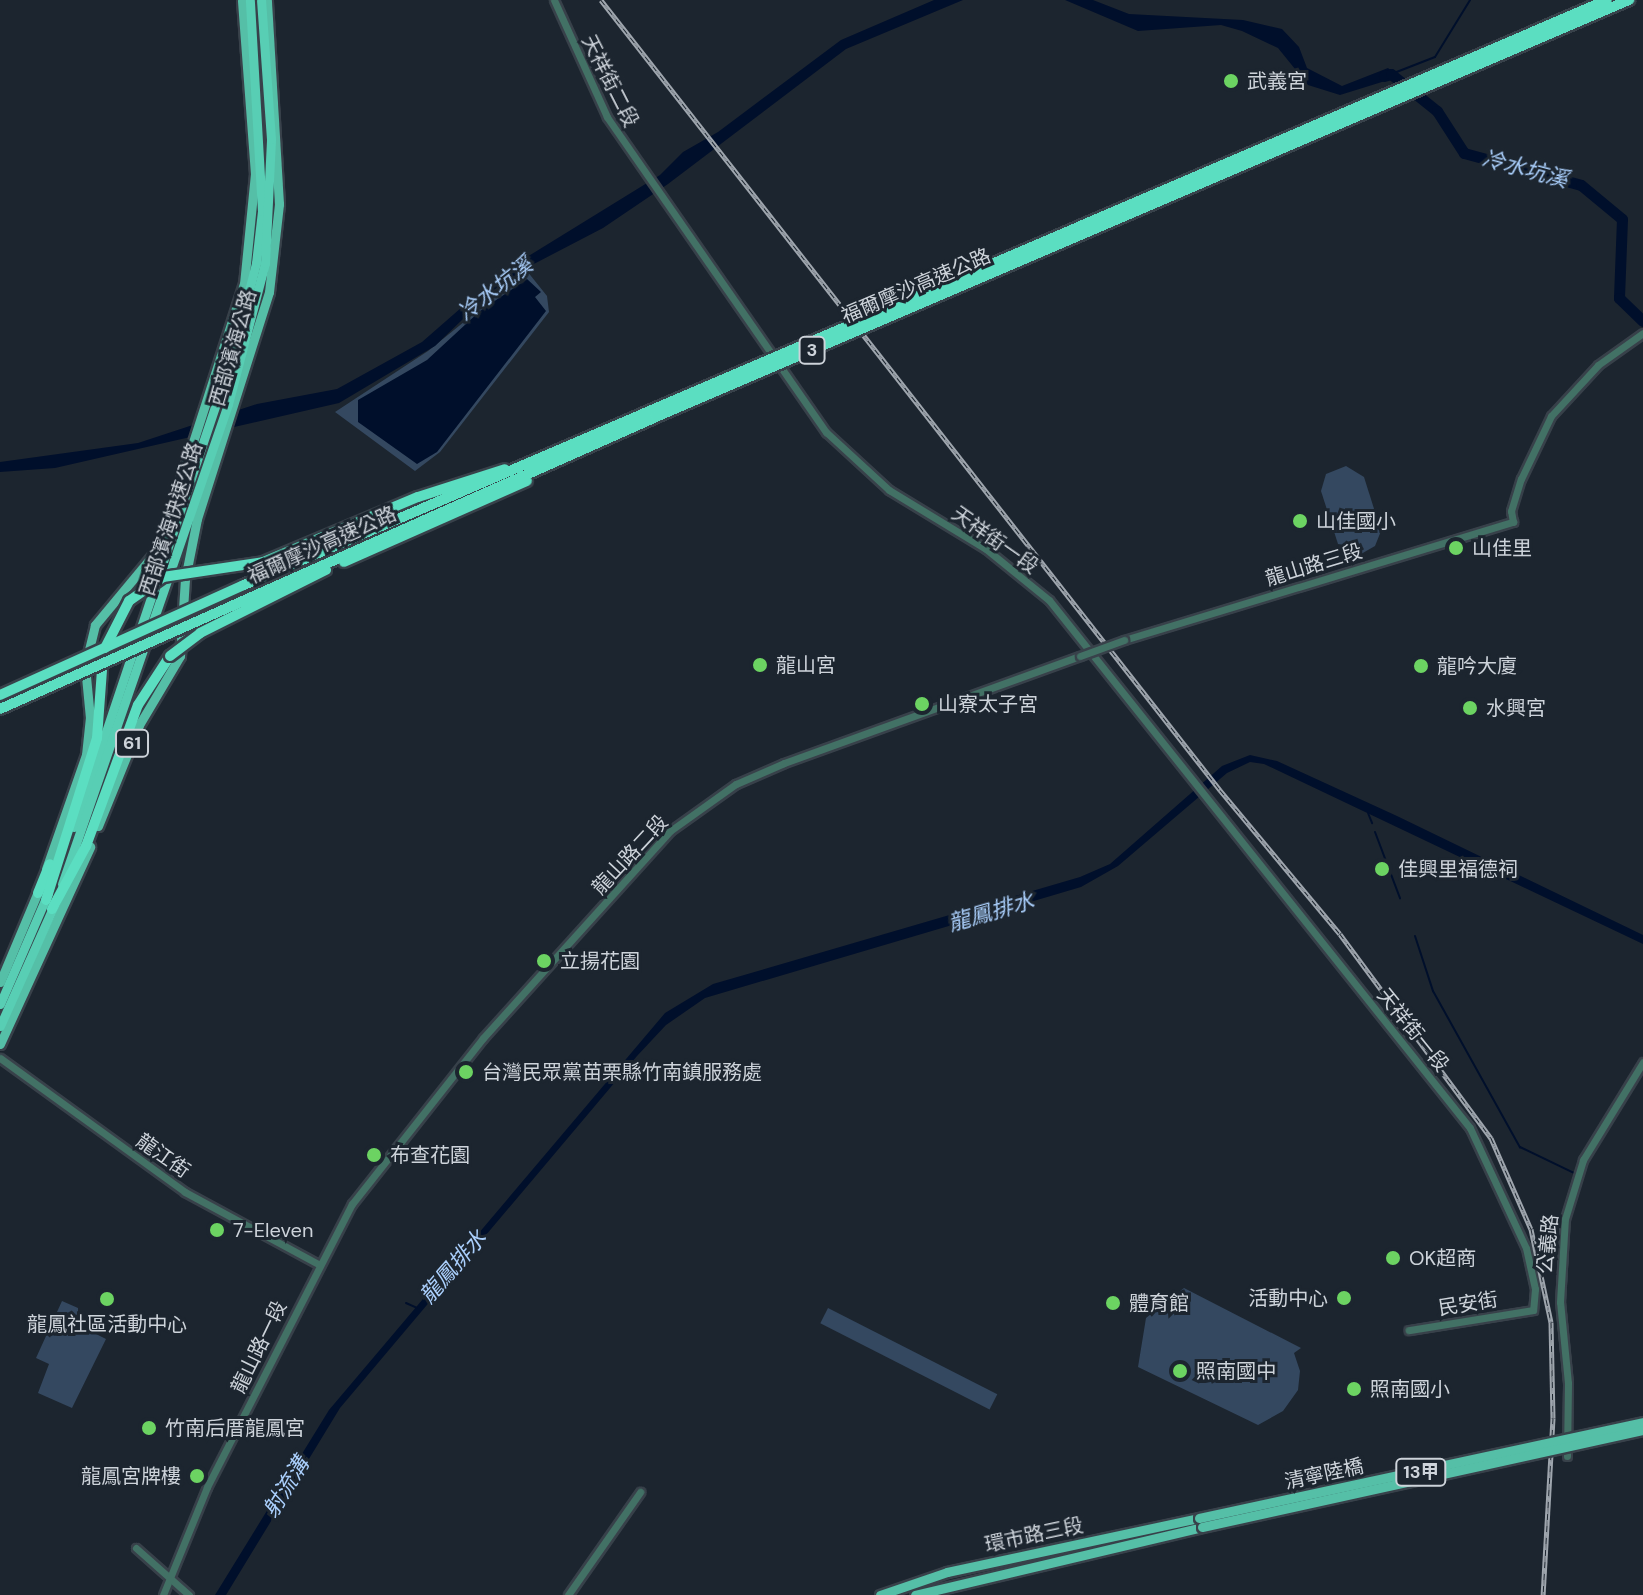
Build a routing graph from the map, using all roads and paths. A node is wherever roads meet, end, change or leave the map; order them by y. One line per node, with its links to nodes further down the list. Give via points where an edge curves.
1 (242, 0): 12 (main road, 西部濱海公路 / 61, via 255,174 251,237 244,284)
2 (250, 0): 12 (highway, 西部濱海快速公路 / 61, via 262,211 256,263 215,408)
3 (261, 0): 10 (highway, 西部濱海快速公路 / 61, via 271,213 265,263)
4 (267, 0): 10 (main road, 西部濱海公路 / 61, via 279,204 269,292)
5 (554, 0): 9 (street, 天祥街二段, via 602,107)
6 (1607, 0): 13 (highway, 福爾摩沙高速公路 / 3, bridge)
7 (1629, 0): 11 (highway, 福爾摩沙高速公路 / 3, bridge)
8 (1643, 333): 14 (street, 龍山路三段, bridge, via 1598,365 1551,416 1521,479 1513,522)
9 (758, 340): 26 (street, 天祥街一段, via 858,466 986,549 1049,600 1402,1040 1470,1128 1508,1201 1526,1248 1535,1289)
10 (232, 402): 17 (highway, 西部濱海快速公路 / 61); 21 (main road, 西部濱海公路 / 61, via 190,552 180,656 139,725 68,901)
11 (656, 417): 16 (highway, 福爾摩沙高速公路 / 3, bridge); 17 (highway, bridge, via 452,518 316,575 200,633 170,656 138,705 86,846)
12 (198, 448): 17 (highway, 西部濱海快速公路 / 61, via 94,772); 17 (main road, 西部濱海公路 / 61, via 150,564 95,625 85,666 90,718 86,755)
13 (515, 468): 15 (highway, 福爾摩沙高速公路 / 3, bridge); 17 (highway, bridge, via 492,470 418,497 263,562 163,577 138,592 110,632 97,738)
14 (1080, 656): 24 (street, 龍山路二段, via 784,763 736,784 682,822 489,1030)
15 (0, 695)
16 (0, 709)
17 (45, 901): 18 (main road, 西部濱海公路 / 61); 19 (highway, 西部濱海快速公路 / 61); 20 (highway, 西部濱海快速公路 / 61)
18 (0, 982)
19 (0, 1004)
20 (0, 1026)
21 (0, 1044)
22 (0, 1058): 25 (street, 龍江街, via 185,1192)
23 (1643, 1062): 30 (street, 公義路, via 1579,1168 1565,1219 1560,1312 1568,1383)
24 (352, 1204): 25 (street, 龍山路一段)
25 (318, 1264): 34 (street, 龍山路一段, via 207,1487)
26 (1533, 1310): 27 (street, 民安街)
27 (1409, 1330)
28 (1643, 1422): 32 (main road, 清寧陸橋 / 13甲, bridge)
29 (1643, 1430): 32 (main road, 清寧陸橋 / 13甲, bridge)
30 (1567, 1456)
31 (640, 1492): 37 (street)
32 (1200, 1523): 38 (main road, 環市路三段 / 13甲, via 947,1572); 39 (main road, 環市路三段 / 13甲)
33 (136, 1548): 34 (street)
34 (170, 1579): 35 (street, 龍山路一段); 36 (street)
35 (163, 1595)
36 (189, 1595)
37 (568, 1595)
38 (880, 1595)
39 (915, 1595)

